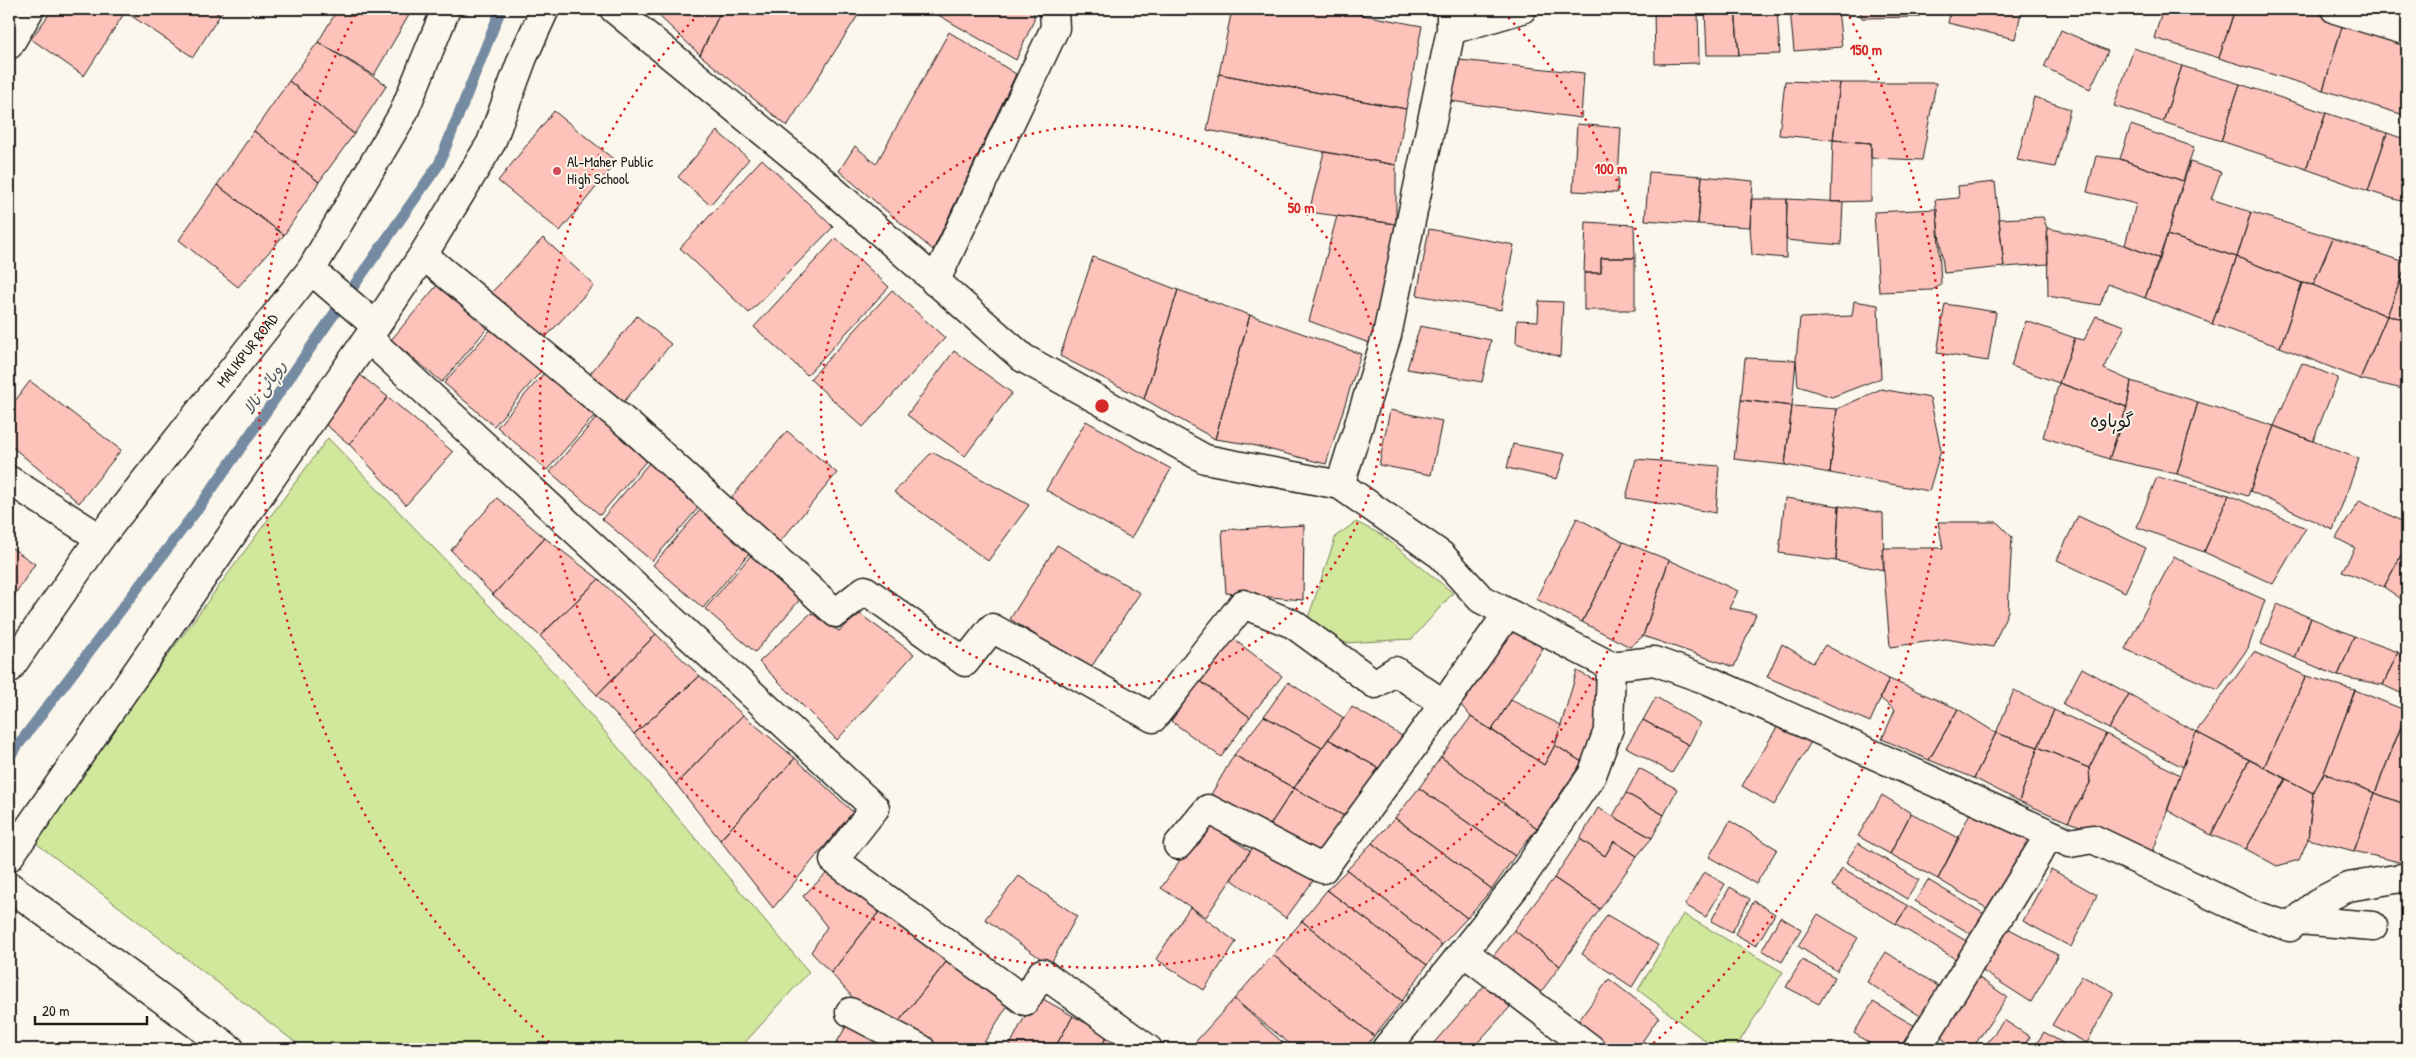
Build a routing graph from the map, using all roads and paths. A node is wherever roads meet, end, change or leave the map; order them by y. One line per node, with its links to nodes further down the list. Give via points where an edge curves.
1 (446, 9): 12 (street, MALIKPUR ROAD, via 403,114)
2 (545, 9): 11 (street, via 491,143)
3 (614, 9): 13 (street, via 803,164)
4 (1054, 9): 13 (street, via 1055,28)
5 (1522, 9): 8 (street)
6 (2336, 9): 9 (street)
7 (21, 13): 10 (street)
8 (1451, 20): 16 (street, via 1387,334)
9 (2407, 31)
10 (9, 45)
11 (423, 255): 14 (street); 21 (street, via 630,426 836,613 865,590 965,662 992,628 1153,718 1244,604 1293,624 1375,684 1395,670)
12 (319, 278): 14 (street); 17 (street, MALIKPUR ROAD)
13 (935, 282): 16 (street, via 1023,358 1205,459)
14 (369, 326): 24 (street); 33 (street, via 875,808 834,860 1025,1001 1042,973)
15 (9, 480): 17 (street)
16 (1340, 485): 18 (street, via 1441,555 1481,600)
17 (100, 538): 20 (street, MALIKPUR ROAD)
18 (1508, 613): 19 (street); 21 (street)
19 (1611, 666): 22 (street, via 1654,661 1710,681); 29 (street, via 1609,728 1592,775 1518,882)
20 (9, 669)
21 (1444, 704): 23 (street, via 1323,869 1208,809)
22 (2050, 834): 27 (street, via 2070,843 2093,840 2249,913 2290,927); 36 (street)
23 (1178, 845)
24 (9, 857)
25 (2407, 877): 27 (street, via 2348,888 2317,903)
26 (9, 886): 31 (street)
27 (2298, 920): 28 (street)
28 (2373, 926)
29 (1464, 952): 34 (street); 35 (street)
30 (850, 1012): 32 (street)
31 (230, 1049)
32 (921, 1049)
33 (1148, 1049)
34 (1386, 1049)
35 (1591, 1049)
36 (1917, 1049)

